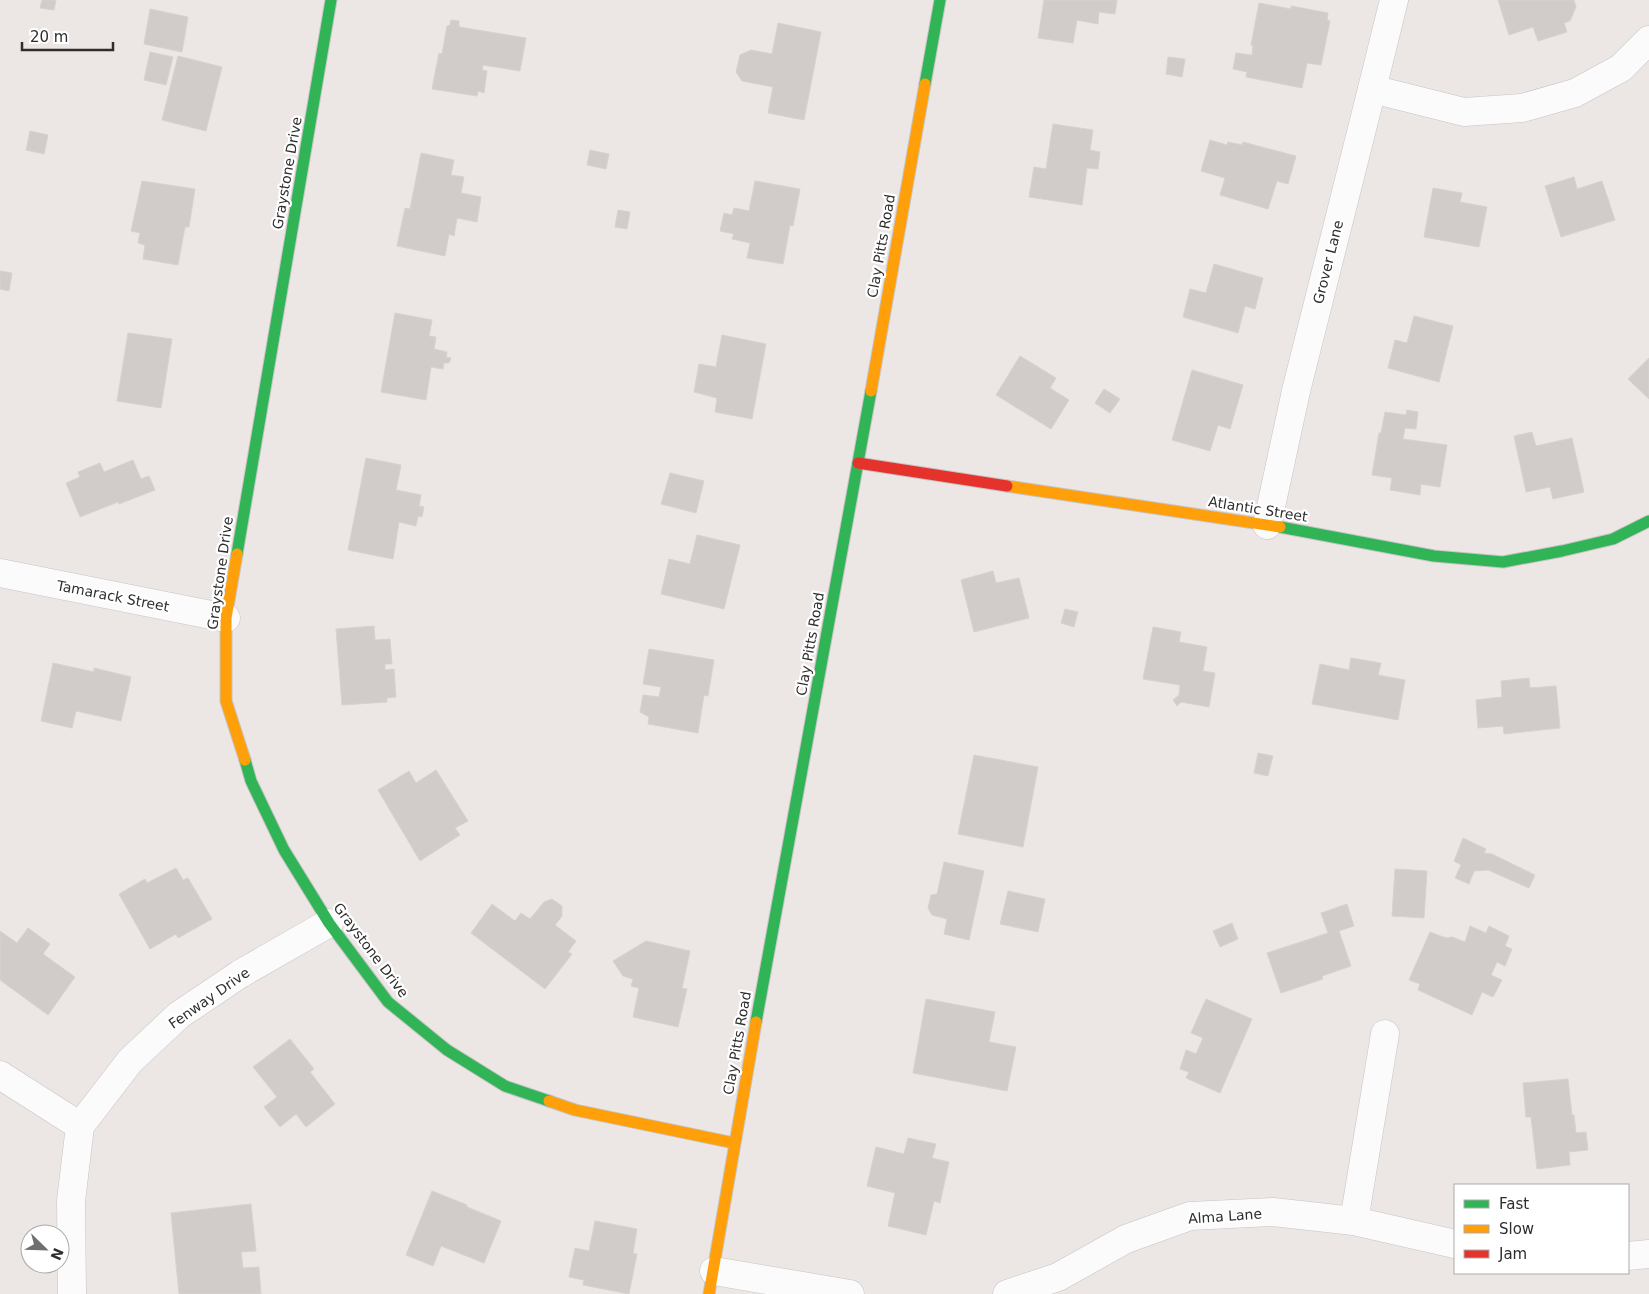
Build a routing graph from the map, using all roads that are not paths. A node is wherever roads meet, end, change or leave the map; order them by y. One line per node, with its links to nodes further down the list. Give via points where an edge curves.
1 (331, 0): 10 (street, Graystone Drive)
2 (940, 0): 6 (street, Clay Pitts Road)
3 (1394, 0): 5 (street, Grover Lane)
4 (1649, 40): 5 (street, via 1621,68 1575,93 1522,108 1464,112)
5 (1372, 89): 8 (street, Grover Lane, via 1296,391)
6 (858, 463): 8 (street, Atlantic Street); 15 (street, Clay Pitts Road)
7 (1649, 521): 8 (street, Atlantic Street, via 1614,539 1503,562 1434,556)
8 (1267, 525)
9 (0, 573): 10 (street, Tamarack Street)
10 (226, 618): 11 (street, Graystone Drive, via 226,701 251,781 284,850)
11 (329, 923): 14 (street, Fenway Drive, via 240,974 179,1015 130,1061); 15 (street, Graystone Drive, via 388,1002 447,1050 505,1086 575,1110)
12 (1385, 1034): 16 (street)
13 (0, 1075): 14 (street)
14 (80, 1126): 21 (street, via 71,1201)
15 (734, 1143): 20 (street, Clay Pitts Road)
16 (1354, 1220): 17 (street, Alma Lane); 23 (street, Alma Lane, via 1273,1212 1190,1216 1126,1239 1058,1277)
17 (1454, 1244)
18 (1649, 1254): 19 (street)
19 (1629, 1256)
20 (711, 1283): 22 (street)
21 (72, 1294)
22 (850, 1294)
23 (1007, 1294)

